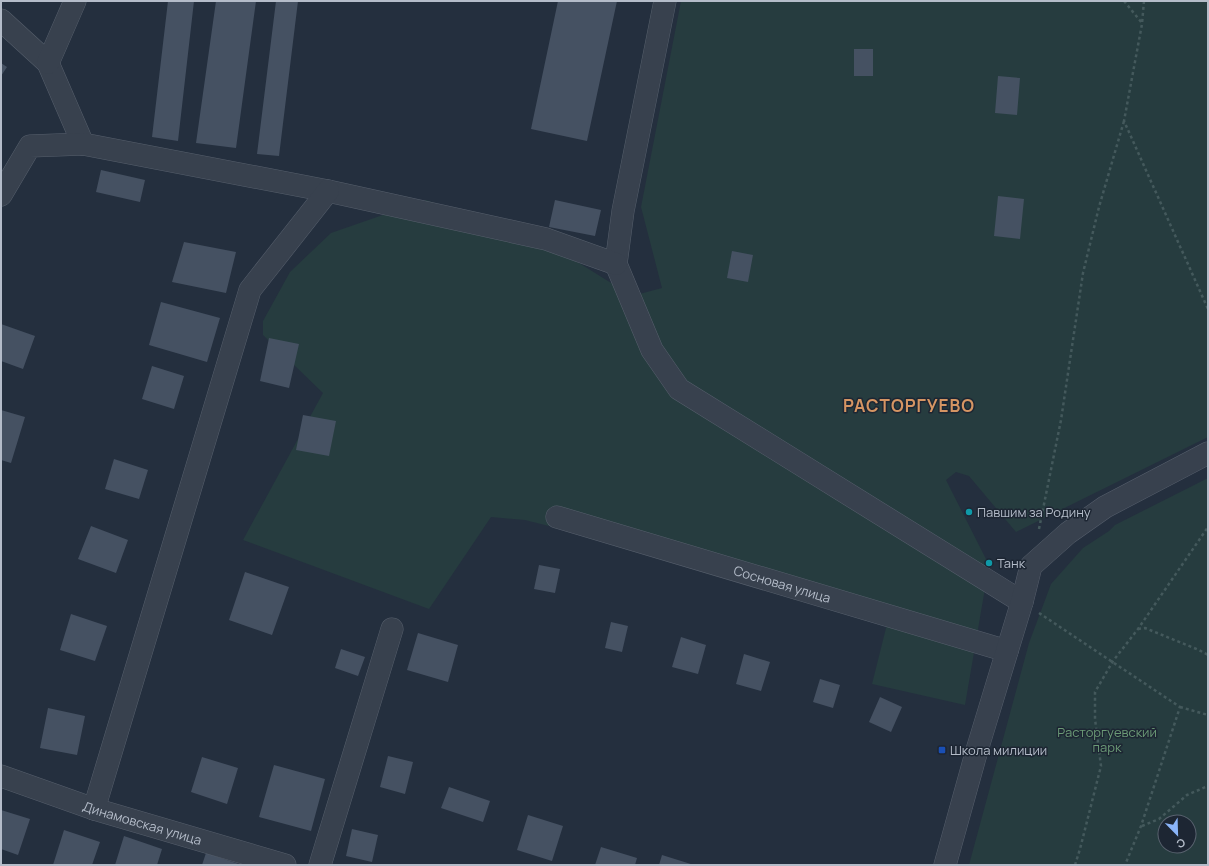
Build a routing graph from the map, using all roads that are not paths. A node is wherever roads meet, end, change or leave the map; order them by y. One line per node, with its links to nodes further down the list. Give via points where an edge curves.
1 (74, 1): 4 (street)
2 (665, 1): 8 (street, via 623,211)
3 (1, 20): 4 (street)
4 (48, 63): 5 (street)
5 (82, 144): 6 (street); 7 (street, via 30,146)
6 (328, 191): 8 (street, via 546,239); 15 (street, via 250,290)
7 (1, 195)
8 (616, 264): 11 (street, via 652,350 679,389)
9 (1208, 453): 11 (street, via 1105,507 1068,533 1031,566)
10 (557, 517): 13 (street, Сосновая улица)
11 (1022, 602): 13 (street)
12 (392, 629): 17 (street)
13 (1007, 651): 18 (street)
14 (1, 776): 15 (street, Динамовская улица)
15 (94, 809): 16 (street, Динамовская улица)
16 (285, 865)
17 (320, 865)
18 (945, 865)

